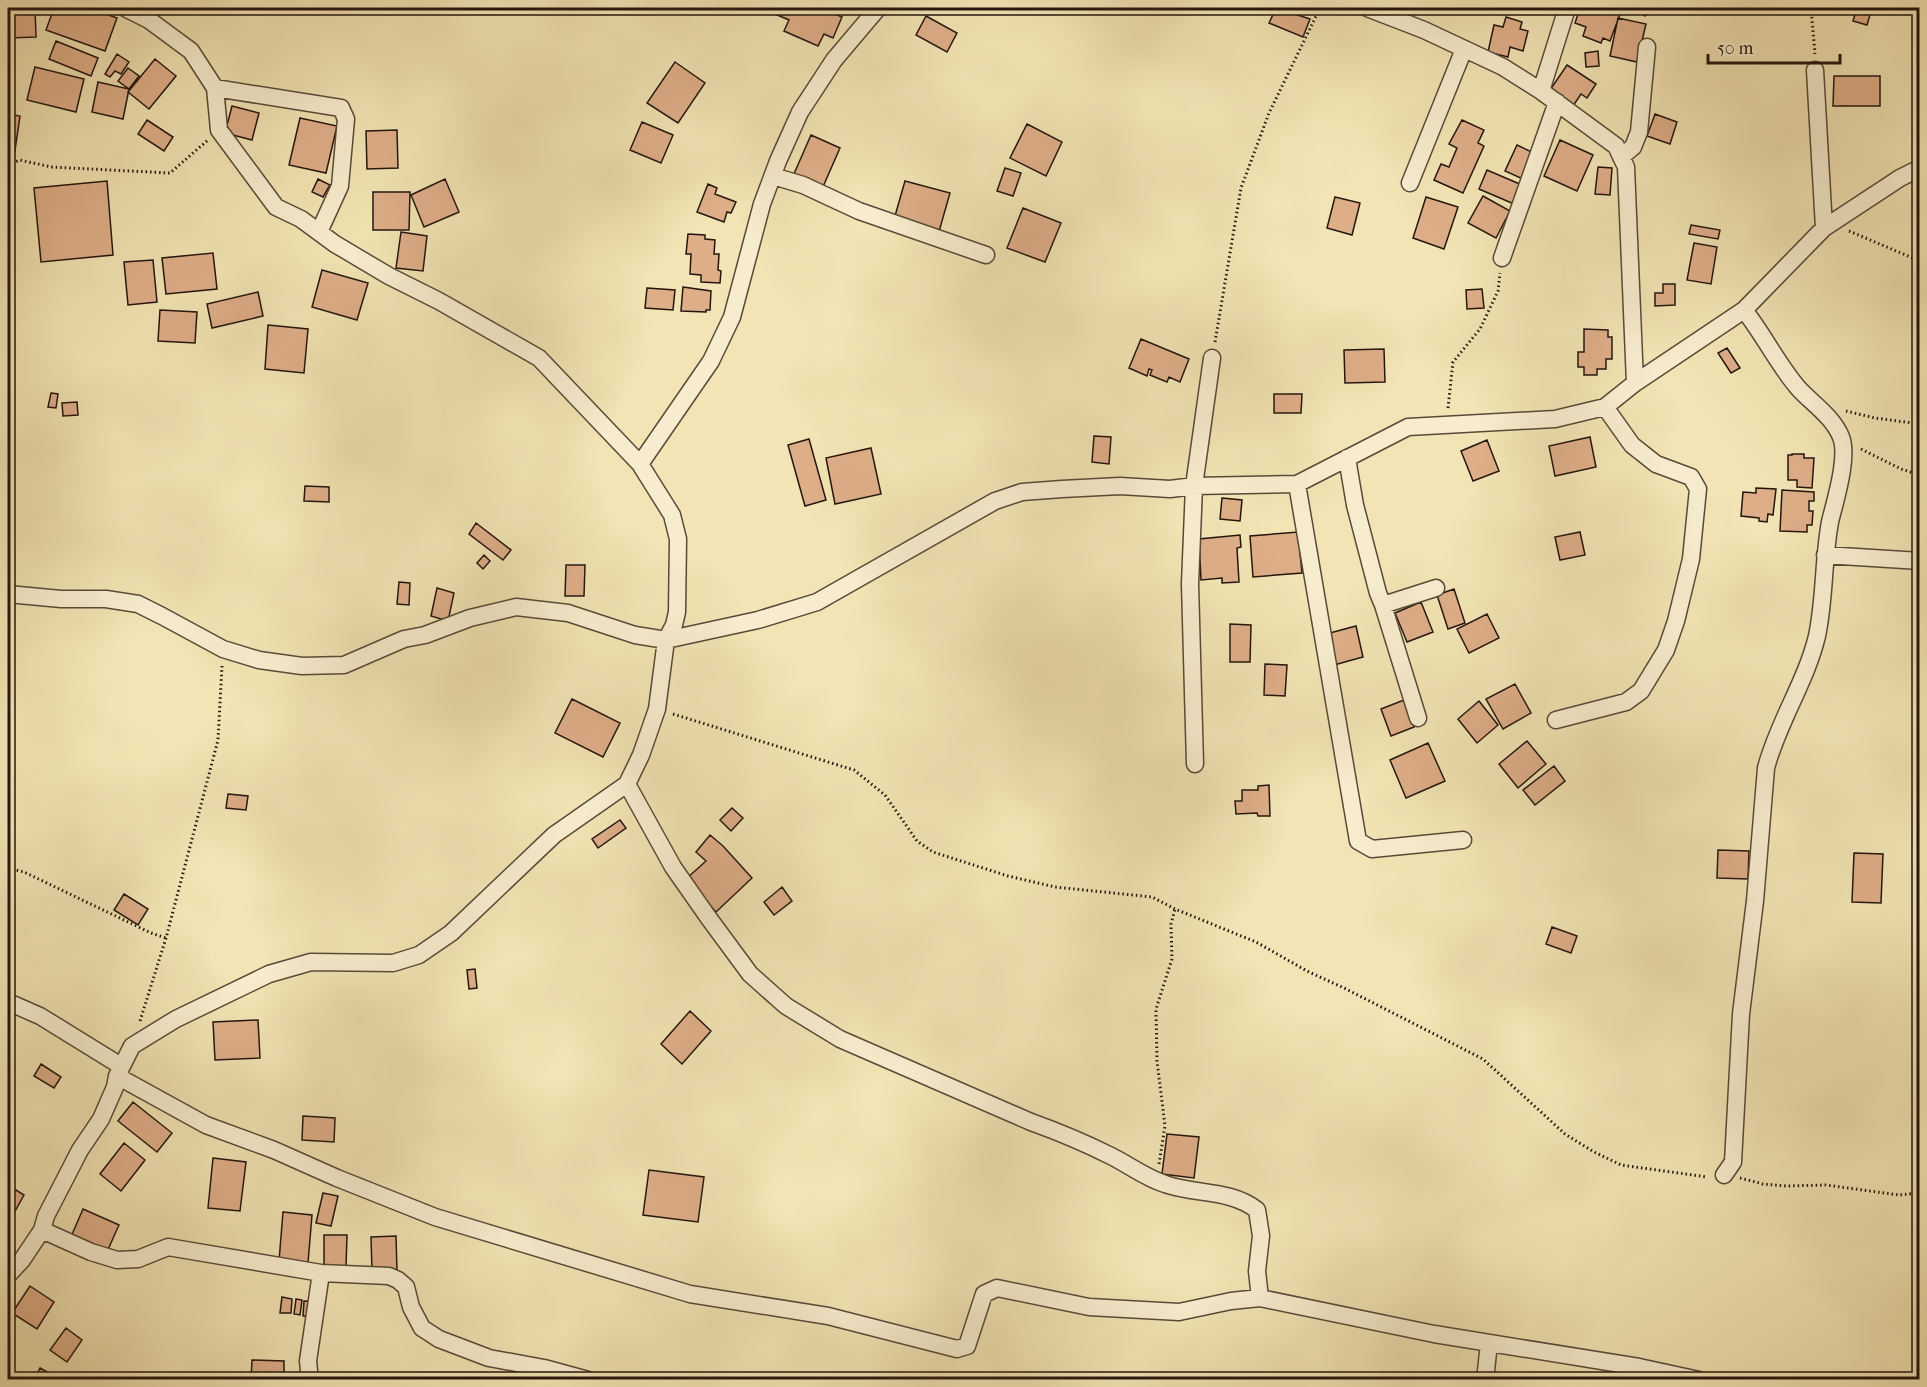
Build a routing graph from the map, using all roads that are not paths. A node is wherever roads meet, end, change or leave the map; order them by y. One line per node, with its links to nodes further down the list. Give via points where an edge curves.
1 (124, 8): 8 (street, via 149,20 191,51)
2 (878, 8): 13 (street, via 834,60 800,112)
3 (1367, 8): 6 (street)
4 (1567, 8): 9 (street)
5 (1647, 47): 11 (street, via 1639,132 1633,147)
6 (1464, 49): 9 (street); 14 (street)
7 (1815, 70): 15 (street)
8 (215, 88): 16 (street, via 219,130 276,207); 16 (street, via 341,108 346,119 340,186)
9 (1542, 91): 10 (street)
10 (1557, 102): 11 (street, via 1616,146); 18 (street)
11 (1622, 157): 21 (street, via 1626,167)
12 (1920, 168): 15 (street)
13 (772, 176): 17 (street); 24 (street, via 732,317 711,361)
14 (1410, 183)
15 (1824, 228): 19 (street)
16 (319, 232): 24 (street, via 389,276 539,358)
17 (986, 255)
18 (1502, 258)
19 (1744, 310): 21 (street); 27 (street, via 1798,388 1835,425 1842,439 1842,466)
20 (1212, 358): 26 (street)
21 (1635, 383): 22 (street)
22 (1605, 407): 23 (street, via 1555,419 1408,427); 34 (street, via 1632,445 1656,464 1691,477 1698,489 1690,559 1666,651 1641,691 1626,702)
23 (1347, 458): 25 (street); 31 (street, via 1355,505)
24 (640, 464): 32 (street, via 672,515 678,539 676,612)
25 (1297, 484): 26 (street); 37 (street, via 1358,841 1372,849)
26 (1194, 486): 32 (street, via 1022,492 995,501 817,602 758,620); 35 (street, via 1190,584)
27 (1825, 555): 28 (street); 40 (street, via 1816,636 1766,768 1741,1014 1733,1162)
28 (1920, 561)
29 (1436, 588): 31 (street)
30 (8, 594): 32 (street, via 138,604 223,650 302,666 344,665 404,639 496,610 516,608 568,613 635,635)
31 (1383, 605): 33 (street)
32 (666, 640): 36 (street, via 657,709)
33 (1418, 718)
34 (1556, 720)
35 (1195, 764)
36 (627, 784): 39 (street, via 554,835 452,933 419,955 393,963 311,962 269,974 176,1019 132,1046); 44 (street, via 673,867 708,917 750,974 786,1006 840,1039 1059,1132 1156,1181 1246,1201 1257,1210 1261,1236 1257,1271)
37 (1463, 840)
38 (8, 1002): 39 (street, via 40,1017)
39 (119, 1071): 41 (street, via 116,1088 101,1119 80,1150); 44 (street, via 206,1125 435,1217 690,1294 828,1316 957,1349 967,1346 984,1294 996,1288 1089,1307 1179,1312)
40 (1724, 1175)
41 (42, 1230): 42 (street, via 117,1260 138,1259 168,1247); 43 (street)
42 (321, 1273): 46 (street, via 308,1361); 47 (street, via 389,1276 406,1287 422,1328 439,1339 489,1358)
43 (8, 1275)
44 (1260, 1298): 45 (street)
45 (1489, 1343): 48 (street); 49 (street)
46 (310, 1380)
47 (588, 1380)
48 (1485, 1380)
49 (1699, 1380)

